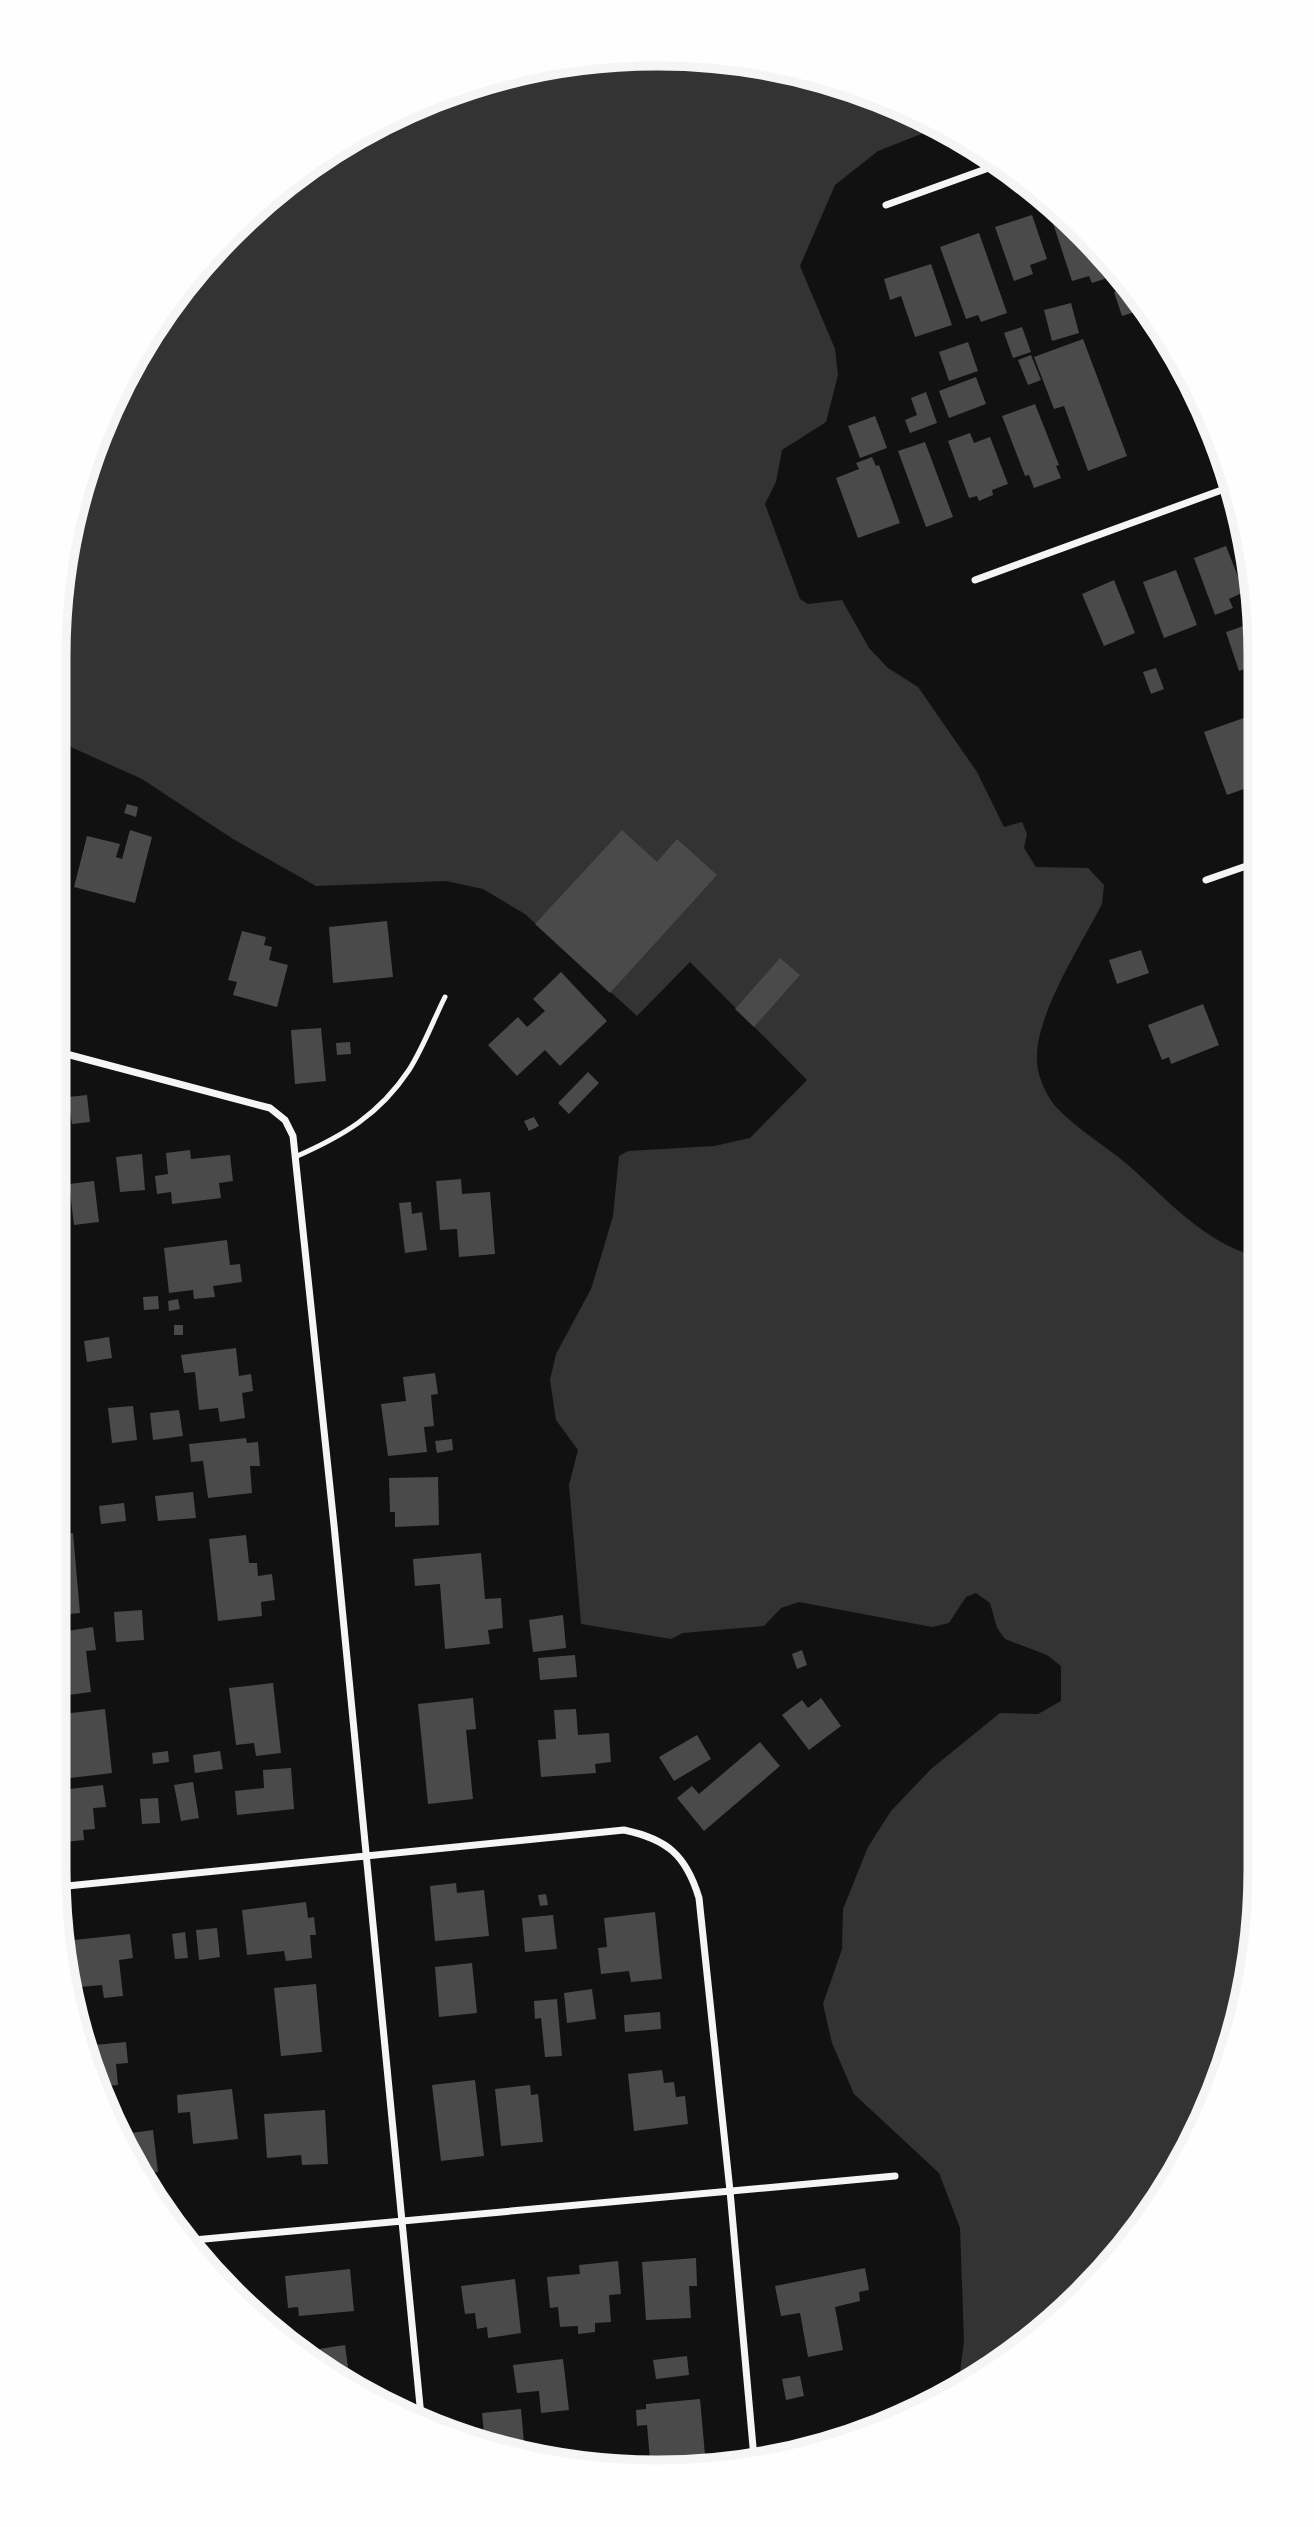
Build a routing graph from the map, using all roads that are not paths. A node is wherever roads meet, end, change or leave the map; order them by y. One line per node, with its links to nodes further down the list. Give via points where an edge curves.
1 (988, 168): 2 (street)
2 (886, 205)
3 (1223, 490): 4 (street)
4 (975, 580)
5 (1248, 865): 6 (street)
6 (1206, 880)
7 (444, 997): 9 (lane, via 410,1069 385,1101 333,1140)
8 (66, 1054): 9 (street, via 270,1108 285,1120 293,1136)
9 (295, 1157): 10 (street)
10 (366, 1856): 11 (street); 13 (street, via 624,1830 668,1846 692,1875 699,1898); 14 (street)
11 (67, 1886)
12 (895, 2176): 13 (street)
13 (730, 2191): 14 (street); 17 (street)
14 (401, 2220): 15 (street); 16 (street)
15 (197, 2240)
16 (421, 2411)
17 (753, 2452)

